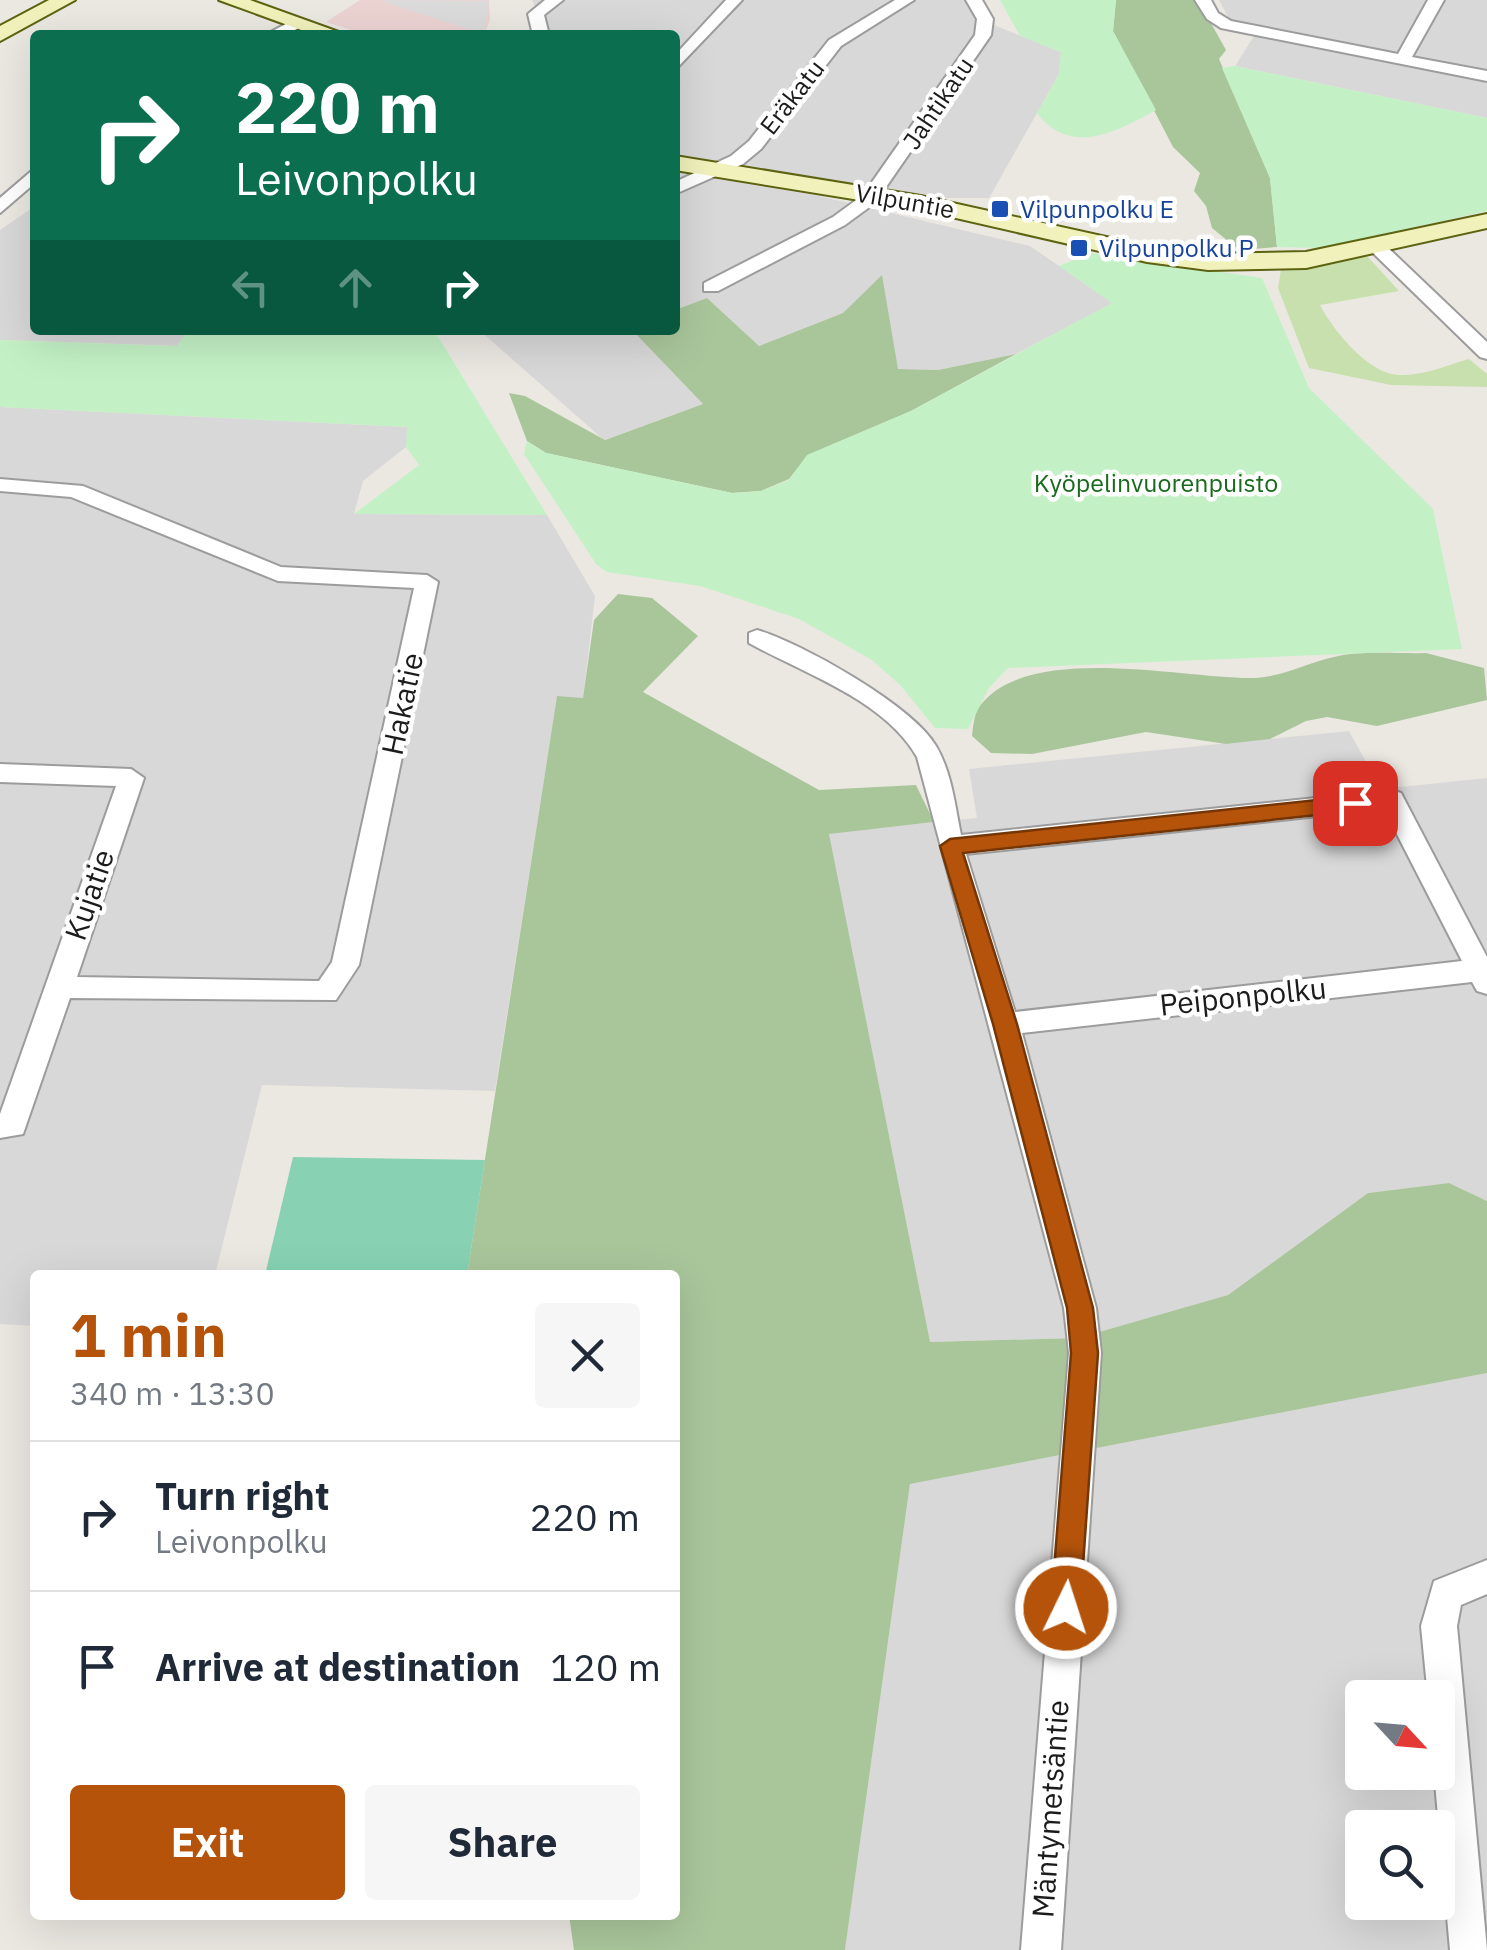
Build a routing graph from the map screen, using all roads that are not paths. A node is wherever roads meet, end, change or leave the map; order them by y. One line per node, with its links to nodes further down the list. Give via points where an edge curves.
1 (52, 0): 11 (street)
2 (65, 0): 11 (street)
3 (229, 0): 12 (street)
4 (555, 0): 15 (street, via 536,14)
5 (734, 0): 17 (street)
6 (906, 0): 21 (street, Eräkatu, via 835,43 754,145)
7 (974, 0): 24 (street, Jahtikatu, via 985,19 983,36)
8 (1203, 0): 18 (street, via 1226,26)
9 (1436, 0): 18 (street)
10 (325, 7): 12 (street)
11 (34, 16): 16 (street)
12 (297, 23): 13 (street); 14 (street)
13 (284, 30)
14 (320, 30)
15 (540, 30)
16 (0, 35)
17 (680, 59)
18 (1402, 60): 19 (street)
19 (1487, 76)
20 (680, 164): 21 (street, Vilpuntie)
21 (715, 169): 23 (street, Eräkatu); 24 (street, Vilpuntie)
22 (30, 178): 25 (street)
23 (680, 186)
24 (874, 194): 27 (street, Vilpuntie, via 1193,261 1274,264); 28 (street, Jahtikatu, via 840,221)
25 (0, 208)
26 (1487, 220): 27 (street, Vilpuntie)
27 (1377, 246): 29 (street)
28 (711, 287)
29 (1486, 351)
30 (0, 486): 35 (street, Hakatie, via 75,491 278,574 427,582 345,965 326,992)
31 (757, 638): 33 (street, Mäntymetsäntie, via 880,702 926,749)
32 (0, 773): 35 (street, Kujatie, via 131,778)
33 (950, 846): 34 (street, via 1392,800); 36 (street, Mäntymetsäntie)
34 (1484, 977): 36 (street, Peiponpolku)
35 (58, 987): 37 (street, Kujatie, via 12,1126)
36 (1005, 1024): 40 (street, Mäntymetsäntie, via 1080,1308 1085,1353)
37 (0, 1126)
38 (1487, 1576): 39 (street, via 1446,1593 1439,1626)
39 (1475, 1932)
40 (1041, 1950)

